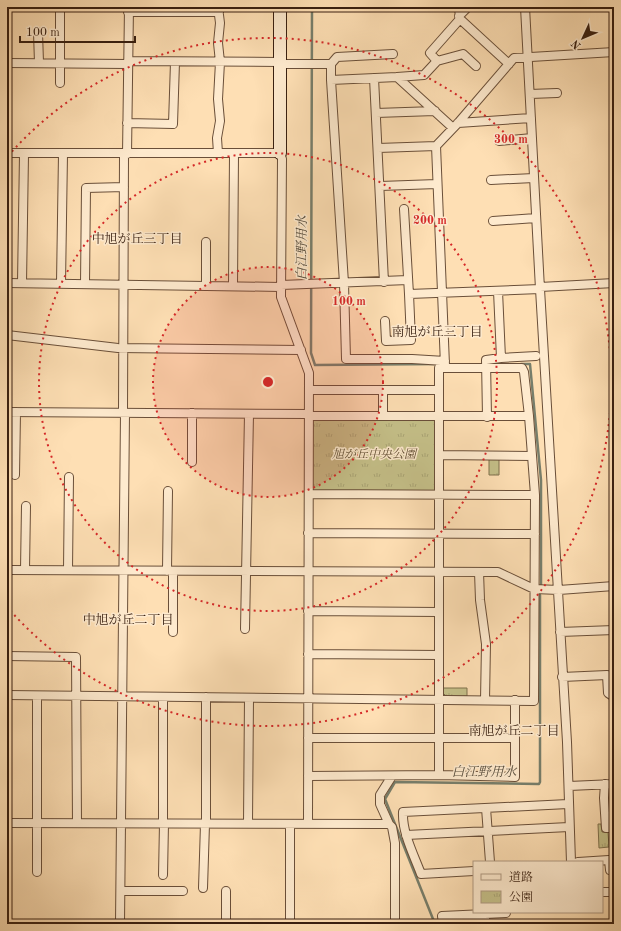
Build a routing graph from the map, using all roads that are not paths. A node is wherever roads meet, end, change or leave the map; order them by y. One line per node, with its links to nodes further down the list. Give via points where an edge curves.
1 (60, 7): 19 (street)
2 (280, 7): 20 (street)
3 (459, 7): 8 (street)
4 (468, 7): 8 (street)
5 (525, 7): 12 (street)
6 (129, 9): 7 (street); 14 (street)
7 (219, 9): 16 (street)
8 (460, 18): 13 (street, via 430,53); 22 (street)
9 (38, 32): 18 (street)
10 (614, 52): 12 (street)
11 (393, 54): 21 (street, via 337,56)
12 (528, 57): 22 (street, via 514,58); 29 (street)
13 (437, 60): 23 (street, via 463,54); 24 (street, via 424,75)
14 (128, 62): 15 (street); 19 (street); 33 (street)
15 (175, 62): 16 (street); 33 (street, via 173,124)
16 (220, 62): 20 (street); 40 (street)
17 (7, 63): 18 (street)
18 (39, 63): 19 (street)
19 (60, 63): 27 (street)
20 (280, 63): 21 (street); 45 (street)
21 (331, 64): 26 (street)
22 (509, 64): 34 (street)
23 (476, 66)
24 (397, 76): 25 (street); 30 (street)
25 (374, 78): 26 (street); 31 (street)
26 (331, 80): 60 (street)
27 (60, 83)
28 (557, 92): 29 (street)
29 (530, 94): 32 (street)
30 (435, 111): 31 (street); 34 (street)
31 (376, 113): 38 (street)
32 (531, 118): 34 (street); 35 (street)
33 (128, 123): 43 (street)
34 (456, 125): 37 (street)
35 (532, 138): 36 (street); 46 (street)
36 (499, 141)
37 (436, 146): 38 (street); 48 (street)
38 (378, 148): 49 (street)
39 (7, 153): 41 (street)
40 (218, 153): 43 (street); 44 (street)
41 (24, 154): 42 (street); 58 (street)
42 (63, 154): 43 (street); 59 (street)
43 (126, 154): 50 (street)
44 (234, 154): 45 (street); 65 (street)
45 (280, 154): 66 (street)
46 (534, 178): 47 (street); 52 (street)
47 (491, 180)
48 (437, 184): 49 (street); 69 (street)
49 (380, 186): 56 (street)
50 (124, 187): 61 (street, via 86,188); 62 (street)
51 (404, 209): 55 (street)
52 (536, 218): 53 (street); 67 (street)
53 (493, 221)
54 (206, 242): 64 (street)
55 (408, 280): 56 (street); 70 (street)
56 (384, 282): 60 (street)
57 (7, 283): 58 (street)
58 (22, 283): 59 (street)
59 (61, 283): 61 (street)
60 (344, 283): 66 (street); 77 (street, via 346,359 412,359)
61 (85, 284): 62 (street)
62 (124, 284): 64 (street); 73 (street)
63 (614, 284): 67 (street)
64 (206, 285): 65 (street)
65 (233, 286): 66 (street)
66 (281, 286): 74 (street, via 281,297)
67 (540, 288): 68 (street); 116 (street)
68 (498, 291): 69 (street); 76 (street)
69 (442, 293): 70 (street); 77 (street)
70 (409, 294): 71 (street, via 411,340 386,341)
71 (385, 321)
72 (7, 335): 73 (street)
73 (124, 348): 74 (street); 84 (street)
74 (300, 350): 79 (street, via 309,373)
75 (536, 356): 76 (street)
76 (501, 358): 78 (street, via 486,360)
77 (445, 365): 78 (street); 81 (street, via 439,368)
78 (487, 369): 89 (street, via 522,368); 91 (street)
79 (309, 390): 80 (street); 87 (street)
80 (383, 390): 81 (street); 88 (street)
81 (439, 390): 90 (street)
82 (7, 412): 83 (street)
83 (16, 412): 84 (street); 95 (street)
84 (124, 413): 85 (street); 108 (street)
85 (192, 413): 86 (street); 94 (street)
86 (249, 414): 87 (street); 110 (street)
87 (309, 415): 88 (street); 98 (street)
88 (383, 416): 90 (street)
89 (529, 416): 91 (street); 93 (street)
90 (440, 417): 91 (street); 92 (street)
91 (487, 417)
92 (440, 455): 93 (street); 99 (street)
93 (532, 456): 100 (street)
94 (192, 462)
95 (15, 475)
96 (70, 477): 107 (street)
97 (168, 492): 109 (street)
98 (309, 494): 99 (street); 102 (street)
99 (440, 495): 100 (street); 103 (street)
100 (535, 495): 104 (street)
101 (26, 506): 106 (street)
102 (308, 533): 103 (street); 111 (street)
103 (440, 533): 104 (street); 112 (street)
104 (535, 534): 115 (street)
105 (7, 570): 106 (street)
106 (25, 570): 107 (street)
107 (68, 570): 108 (street)
108 (122, 570): 109 (street); 131 (street)
109 (170, 571): 110 (street); 121 (street)
110 (246, 571): 111 (street); 119 (street)
111 (308, 572): 112 (street); 117 (street)
112 (440, 572): 113 (street); 118 (street)
113 (479, 572): 115 (street, via 498,572); 137 (street, via 486,644)
114 (614, 586): 116 (street)
115 (534, 589): 116 (street); 138 (street, via 534,701)
116 (559, 590): 122 (street)
117 (308, 611): 118 (street); 123 (street)
118 (440, 612): 124 (street)
119 (245, 629)
120 (614, 630): 122 (street)
121 (173, 632)
122 (560, 632): 126 (street)
123 (308, 654): 124 (street); 135 (street)
124 (439, 655): 136 (street)
125 (7, 656): 130 (street, via 76,657)
126 (562, 677): 128 (street, via 606,675 608,693); 147 (street)
127 (7, 695): 129 (street)
128 (614, 695)
129 (37, 696): 130 (street); 152 (street)
130 (77, 696): 131 (street); 153 (street)
131 (123, 697): 132 (street); 154 (street)
132 (163, 697): 133 (street); 155 (street)
133 (206, 698): 134 (street); 157 (street)
134 (249, 698): 135 (street); 156 (street)
135 (308, 698): 136 (street); 139 (street)
136 (439, 699): 137 (street); 140 (street)
137 (485, 700): 138 (street)
138 (515, 700): 141 (street)
139 (308, 738): 140 (street); 143 (street)
140 (439, 738): 141 (street); 142 (street)
141 (515, 738): 142 (street, via 515,777)
142 (440, 775): 144 (street)
143 (308, 776): 144 (street); 159 (street)
144 (392, 776): 160 (street, via 380,795 381,809)
145 (605, 784): 146 (street); 147 (street); 162 (street, via 606,828)
146 (614, 784)
147 (569, 786): 148 (street)
148 (568, 804): 149 (street); 161 (street)
149 (486, 808): 150 (street, via 403,812); 163 (street)
150 (402, 821): 160 (street); 164 (street)
151 (7, 823): 152 (street)
152 (36, 823): 153 (street); 170 (street)
153 (77, 823): 154 (street)
154 (122, 823): 155 (street); 173 (street)
155 (163, 823): 157 (street); 171 (street)
156 (248, 823): 157 (street); 158 (street)
157 (206, 824): 172 (street)
158 (290, 824): 159 (street); 182 (street)
159 (308, 824): 160 (street)
160 (390, 826): 183 (street, via 395,843)
161 (569, 827): 163 (street); 166 (street)
162 (614, 828)
163 (487, 831): 164 (street); 165 (street)
164 (406, 835): 169 (street, via 421,874)
165 (490, 861)
166 (571, 861)
167 (594, 861): 168 (street, via 609,860 610,870)
168 (614, 870)
169 (473, 871)
170 (37, 872)
171 (163, 875)
172 (203, 888)
173 (121, 891): 174 (street); 180 (street)
174 (183, 891)
175 (226, 891): 181 (street)
176 (603, 892): 177 (street)
177 (614, 892)
178 (506, 913): 179 (street)
179 (485, 914): 184 (street, via 442,916); 185 (street)
180 (120, 924)
181 (226, 924)
182 (290, 924)
183 (395, 924)
184 (443, 924)
185 (485, 924)

